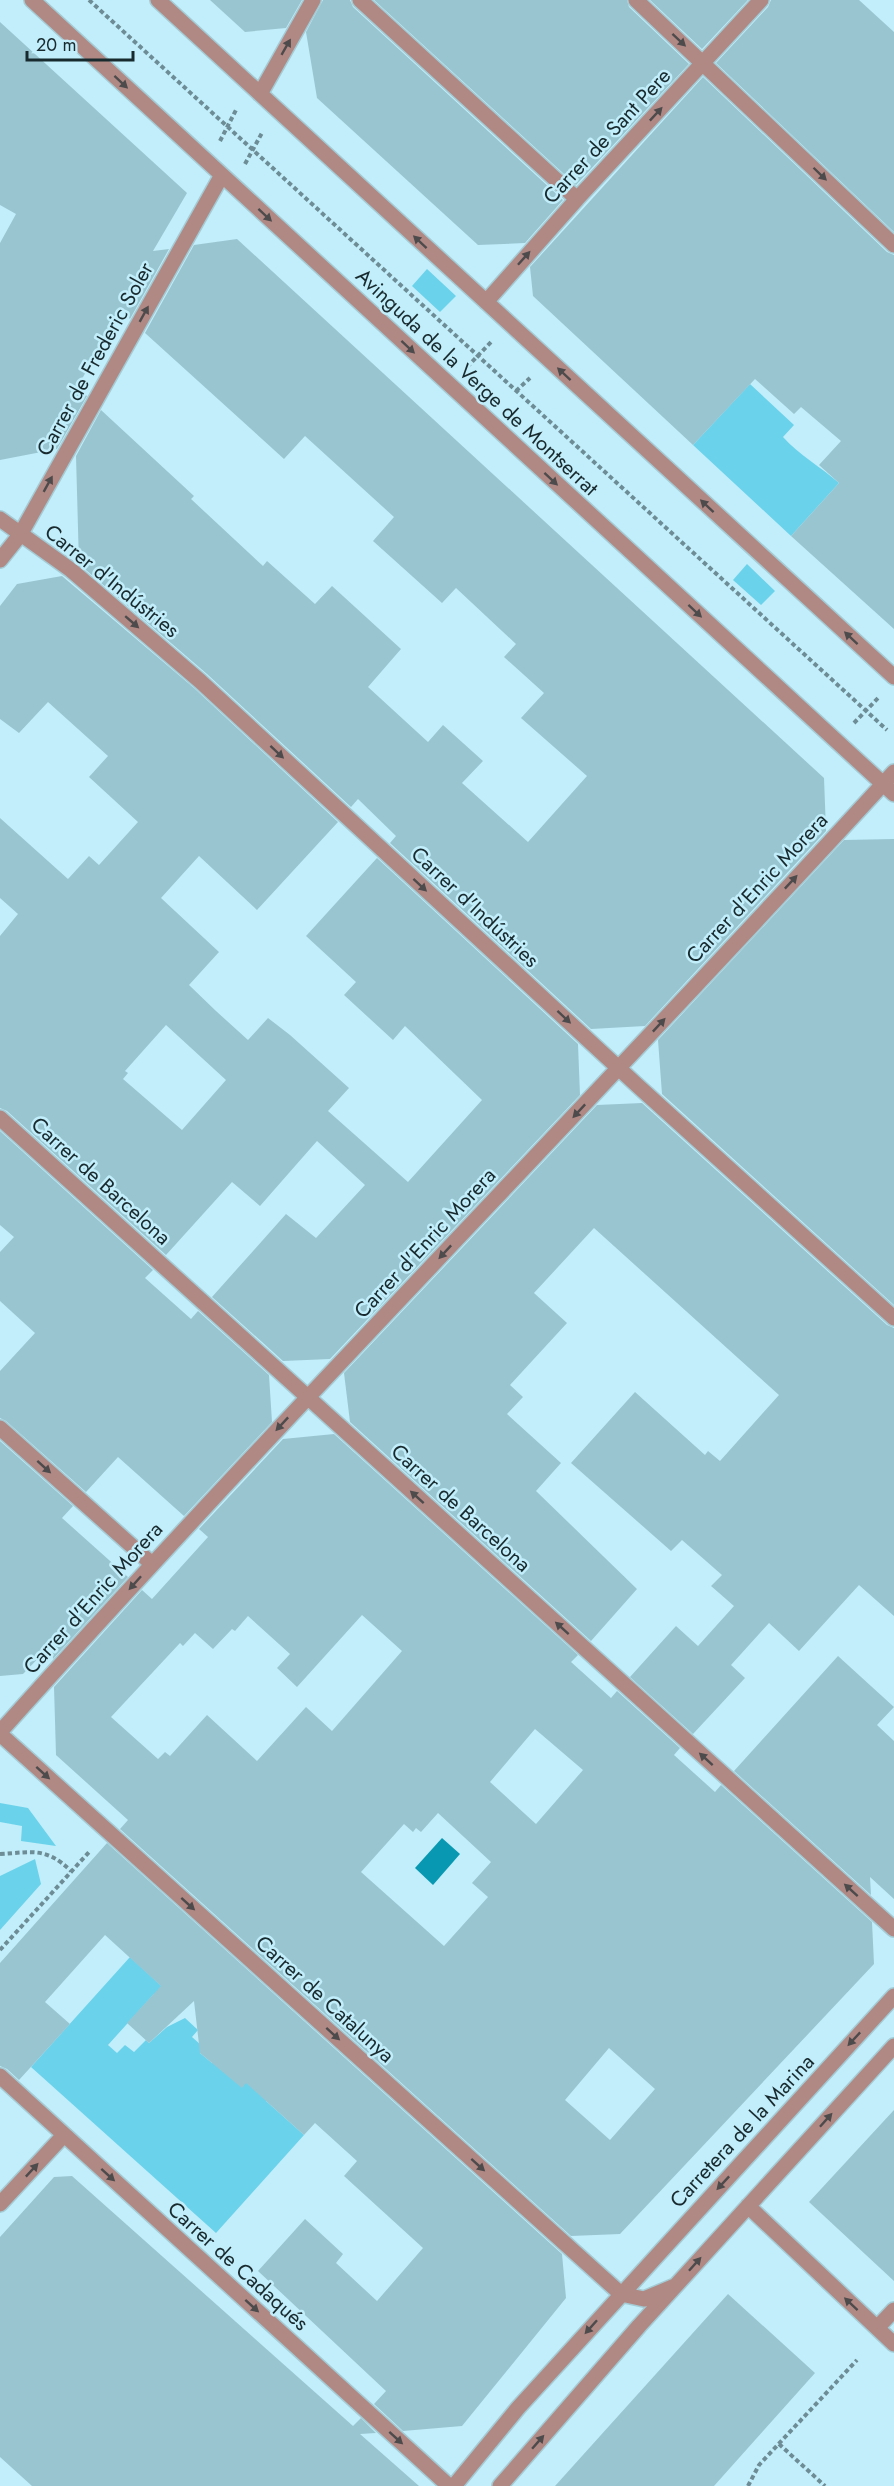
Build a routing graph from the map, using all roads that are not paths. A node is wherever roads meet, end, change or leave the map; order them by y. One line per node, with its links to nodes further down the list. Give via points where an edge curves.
1 (32, 0): 9 (street, Avinguda de la Verge de Montserrat, one-way to 9)
2 (158, 0): 8 (street)
3 (313, 0): 8 (street, one-way to 3)
4 (360, 0): 10 (street)
5 (636, 0): 7 (street, one-way to 7)
6 (761, 0): 7 (street, Carrer de Sant Pere)
7 (704, 62): 10 (street, Carrer de Sant Pere, one-way to 7); 11 (street, one-way to 11)
8 (260, 94): 12 (street, one-way to 8)
9 (222, 175): 14 (street, Carrer de Frederic Soler, one-way to 9); 18 (street, Avinguda de la Verge de Montserrat, one-way to 18)
10 (577, 199): 12 (street, Carrer de Sant Pere, one-way to 10)
11 (894, 245)
12 (486, 302): 16 (street, one-way to 12)
13 (0, 519): 14 (street, Carrer d'Indústries)
14 (20, 535): 15 (street, Carrer de Frederic Soler); 19 (street, Carrer d'Indústries, one-way to 19, via 71,570 200,681)
15 (0, 560)
16 (890, 683)
17 (894, 772): 18 (street, Carrer d'Enric Morera)
18 (888, 789): 19 (street, Carrer d'Enric Morera, one-way to 18)
19 (619, 1068): 21 (street, Carrer d'Indústries); 22 (street, Carrer d'Enric Morera, one-way to 22)
20 (0, 1118): 22 (street, Carrer de Barcelona)
21 (894, 1318)
22 (308, 1397): 24 (street, Carrer d'Enric Morera, one-way to 24); 26 (street, Carrer de Barcelona, one-way to 22)
23 (0, 1428): 24 (street, one-way to 24)
24 (152, 1564): 25 (street, Carrer d'Enric Morera, one-way to 25)
25 (0, 1733): 34 (street, Carrer de Catalunya, one-way to 34)
26 (894, 1929)
27 (894, 1996): 34 (street, Carretera de la Marina, one-way to 34)
28 (894, 2046): 32 (street, one-way to 28)
29 (0, 2076): 30 (street, Carrer de Cadaqués)
30 (64, 2135): 31 (street, one-way to 30); 38 (street, Carrer de Cadaqués, one-way to 38)
31 (0, 2204)
32 (748, 2206): 33 (street, one-way to 32); 36 (street, one-way to 32)
33 (675, 2286): 34 (street, via 644,2299); 40 (street, one-way to 33)
34 (621, 2294): 39 (street, Carretera de la Marina, one-way to 39)
35 (894, 2310): 36 (street)
36 (877, 2328): 37 (street)
37 (894, 2344)
38 (449, 2486)
39 (454, 2486)
40 (500, 2486)

